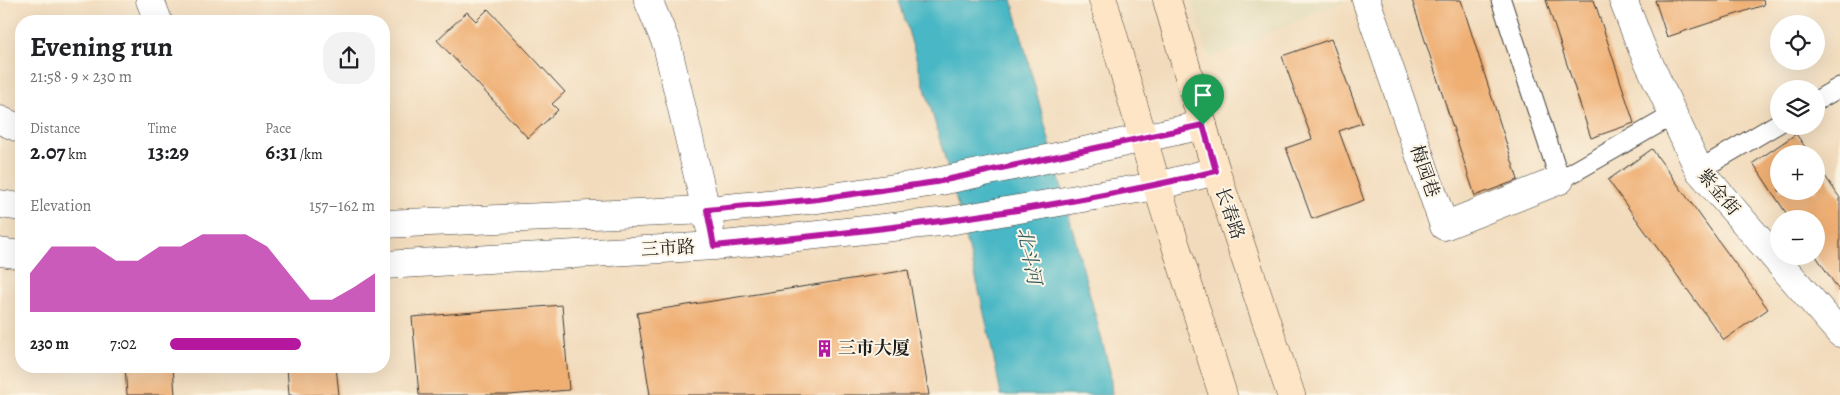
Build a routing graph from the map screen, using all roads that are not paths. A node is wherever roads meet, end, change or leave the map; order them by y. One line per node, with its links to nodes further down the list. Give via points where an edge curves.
1 (150, 0): 8 (street)
2 (648, 0): 23 (street, via 667,45)
3 (1103, 0): 16 (main road)
4 (1168, 0): 13 (main road, 长春路)
5 (1366, 0): 19 (street, 梅园巷, via 1444,226)
6 (1501, 0): 19 (lane)
7 (1623, 0): 11 (street, 紫金街)
8 (156, 15)
9 (1840, 87): 10 (lane)
10 (1825, 96)
11 (1673, 114): 17 (street, 紫金街); 19 (lane)
12 (0, 120): 14 (street)
13 (1203, 125): 16 (street, 三市路); 18 (main road, 长春路)
14 (15, 126)
15 (1770, 128): 17 (lane)
16 (1144, 139): 20 (main road); 23 (street, 三市路, bridge, via 936,182 818,199)
17 (1699, 170): 29 (street, 紫金街)
18 (1216, 171): 20 (street, 三市路); 31 (main road, 长春路)
19 (1560, 180)
20 (1157, 186): 25 (street, 三市路, bridge, via 949,221); 30 (main road)
21 (0, 204): 22 (street)
22 (15, 206)
23 (707, 210): 24 (street, 三市路); 25 (street)
24 (390, 224)
25 (714, 246): 28 (street, 三市路)
26 (0, 252): 27 (street)
27 (15, 254)
28 (390, 265)
29 (1840, 333)
30 (1223, 395)
31 (1291, 395)

